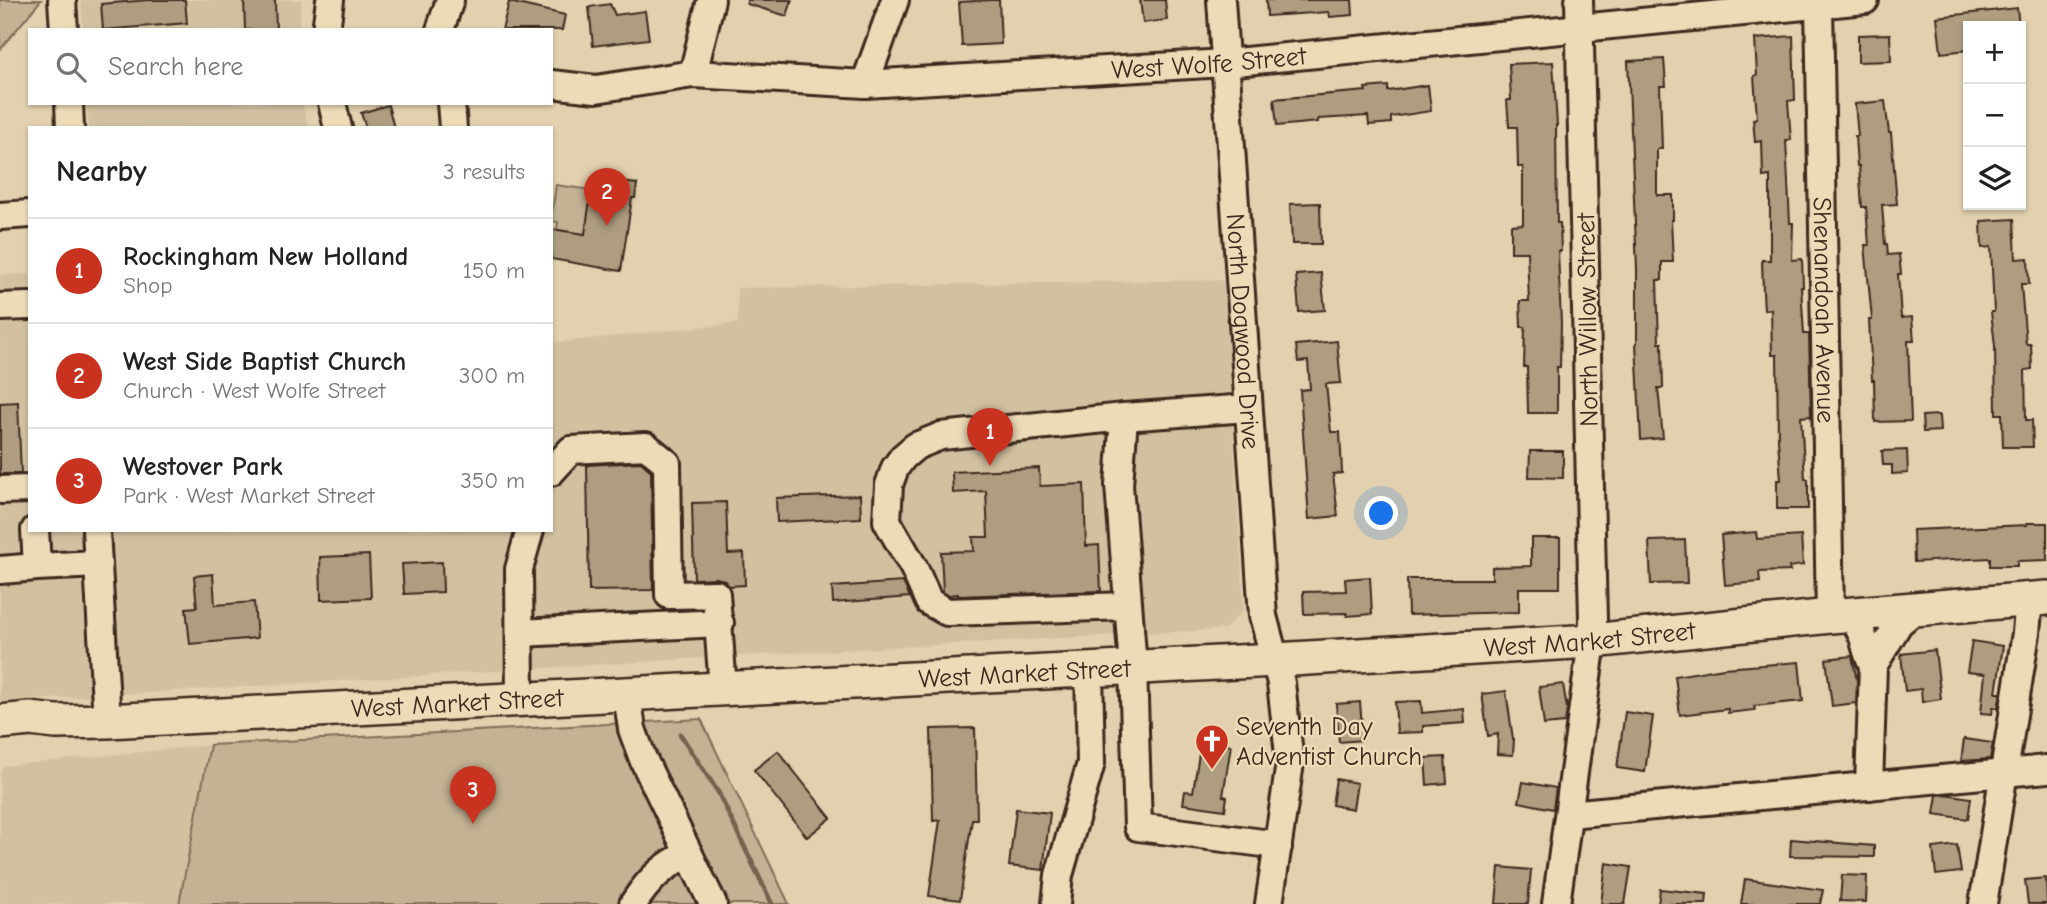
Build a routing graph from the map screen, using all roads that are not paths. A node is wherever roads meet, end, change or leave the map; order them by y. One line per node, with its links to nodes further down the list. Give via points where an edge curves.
1 (62, 0): 10 (street)
2 (330, 0): 11 (street)
3 (450, 0): 12 (street)
4 (711, 0): 15 (street)
5 (895, 0): 17 (street)
6 (1221, 0): 14 (street, North Dogwood Drive)
7 (1579, 0): 13 (street, North Willow Street)
8 (1865, 0): 9 (street, West Wolfe Street)
9 (1819, 4): 13 (street, West Wolfe Street); 42 (street, Shenandoah Avenue)
10 (64, 28)
11 (326, 28)
12 (441, 28)
13 (1581, 28): 14 (street, West Wolfe Street); 45 (street, North Willow Street)
14 (1225, 62): 17 (street, West Wolfe Street); 28 (street, North Dogwood Drive)
15 (693, 74): 16 (street, West Wolfe Street, via 596,89); 17 (street, West Wolfe Street)
16 (553, 84)
17 (865, 84)
18 (69, 105): 21 (street)
19 (332, 105): 22 (street)
20 (451, 105): 23 (street)
21 (70, 126)
22 (338, 126)
23 (453, 126)
24 (28, 214): 25 (street)
25 (0, 216)
26 (28, 306): 27 (street)
27 (0, 307)
28 (1248, 408): 29 (street); 46 (street, North Dogwood Drive, via 1263,616)
29 (1124, 417): 40 (street, via 1119,485); 40 (street, via 931,439 910,450 895,468 887,521 929,602 947,612)
30 (553, 469): 43 (street, via 571,450 646,446 667,463 669,595 716,594)
31 (28, 489): 32 (street)
32 (0, 490)
33 (35, 532): 37 (street)
34 (96, 532): 36 (street)
35 (529, 532): 44 (street, via 519,569)
36 (98, 564): 37 (street); 53 (street)
37 (37, 567): 38 (street)
38 (0, 570)
39 (2038, 599): 41 (main road, West Market Street); 56 (street, via 2026,633)
40 (1128, 606): 48 (street)
41 (1917, 608): 42 (main road, West Market Street); 47 (street, via 1899,623)
42 (1840, 615): 45 (main road, West Market Street); 47 (street, via 1859,628)
43 (720, 623): 44 (street); 50 (street)
44 (520, 633): 52 (street)
45 (1592, 640): 46 (main road, West Market Street); 58 (street, North Willow Street)
46 (1275, 660): 48 (main road, West Market Street); 59 (street, North Dogwood Drive, via 1290,763)
47 (1873, 666): 57 (street)
48 (1133, 667): 49 (main road, West Market Street); 59 (street, via 1138,827)
49 (1090, 670): 50 (main road, West Market Street); 63 (street, via 1091,763 1059,875)
50 (723, 689): 51 (main road, West Market Street)
51 (627, 694): 52 (main road, West Market Street); 60 (street, via 636,742)
52 (520, 699): 53 (main road, West Market Street)
53 (107, 721): 54 (main road, West Market Street)
54 (0, 722)
55 (2047, 769): 56 (street)
56 (2004, 773): 57 (street); 66 (street)
57 (1869, 786): 58 (street)
58 (1569, 814): 65 (street, North Willow Street)
59 (1278, 847): 64 (street, North Dogwood Drive)
60 (689, 854): 61 (street, via 658,872); 62 (street)
61 (633, 904)
62 (713, 904)
63 (1056, 904)
64 (1269, 904)
65 (1556, 904)
66 (1983, 904)

